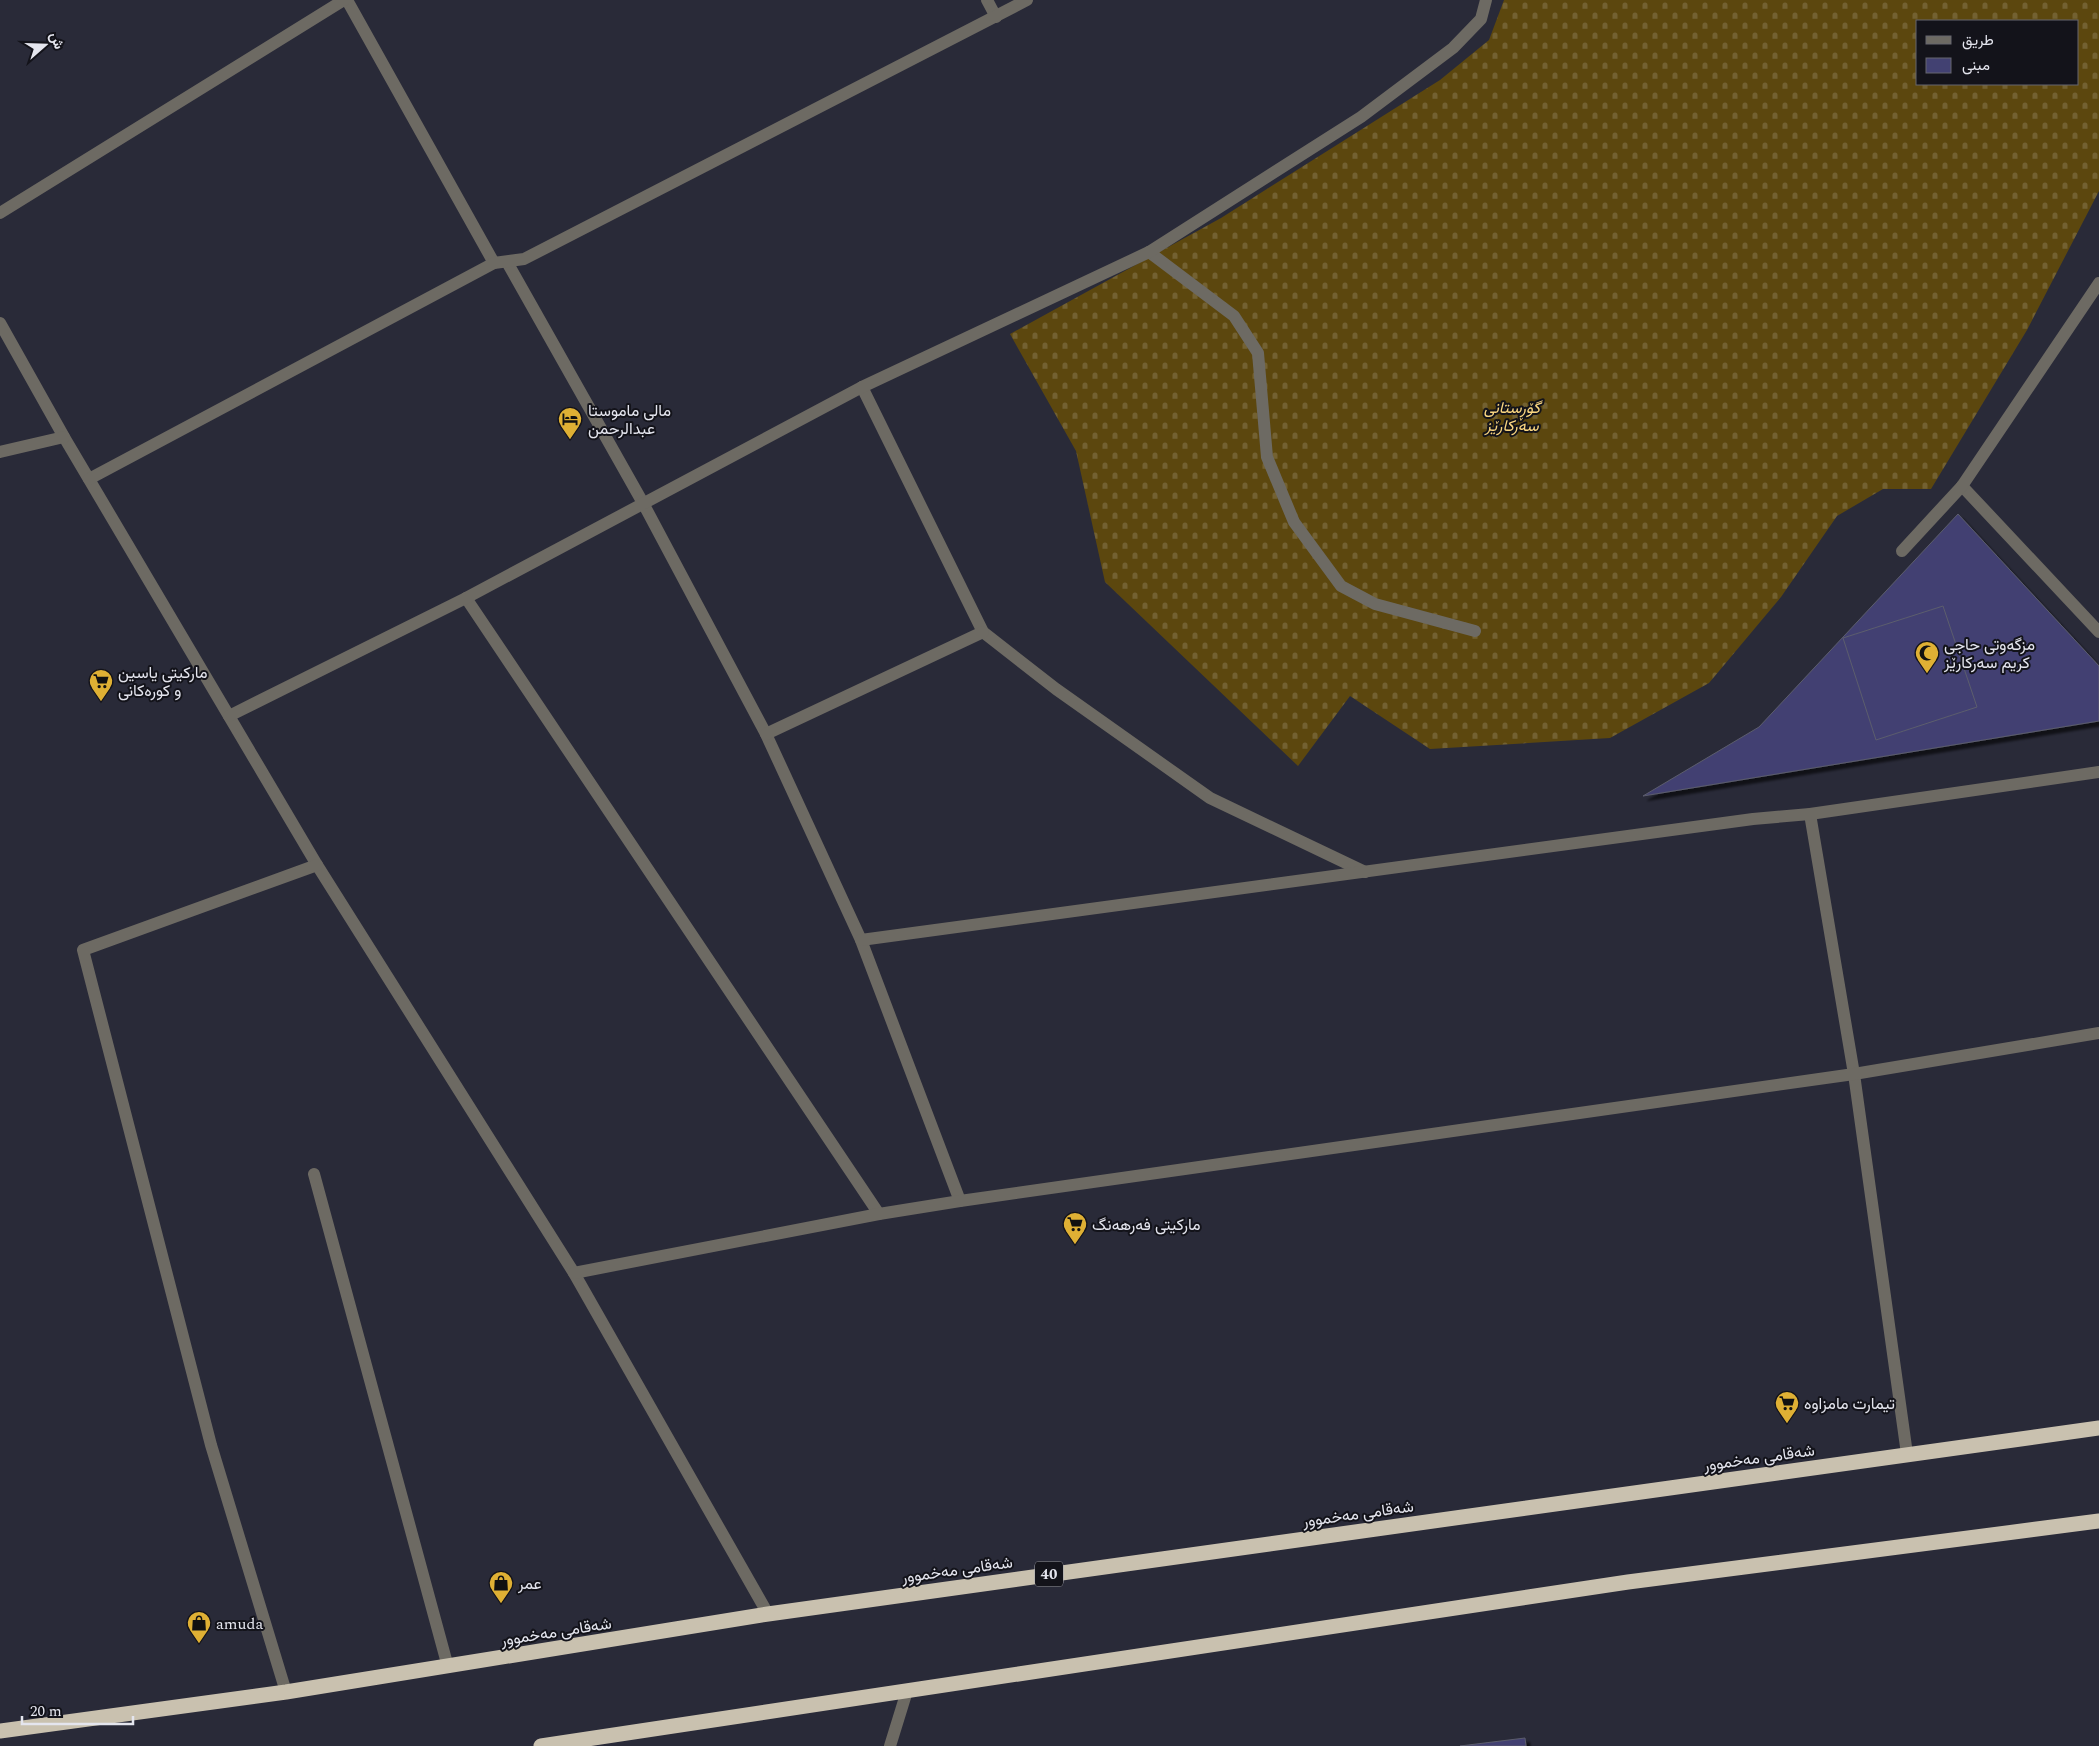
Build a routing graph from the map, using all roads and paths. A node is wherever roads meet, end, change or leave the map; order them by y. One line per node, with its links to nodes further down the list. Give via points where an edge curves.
1 (345, 0): 6 (street); 9 (street)
2 (987, 0): 5 (street)
3 (1027, 0): 5 (street)
4 (1486, 0): 7 (street, via 1481,19 1453,48 1415,77 1361,117)
5 (996, 17): 8 (street, via 524,259)
6 (0, 213)
7 (1149, 252): 12 (street); 20 (street, via 1234,316 1258,353 1267,456 1294,522 1341,586 1375,604)
8 (508, 262): 9 (street); 17 (street)
9 (494, 263): 15 (street)
10 (2099, 283): 16 (street)
11 (0, 323): 13 (street)
12 (862, 387): 17 (street); 21 (street)
13 (64, 437): 14 (street); 15 (street)
14 (0, 452)
15 (89, 479): 23 (street)
16 (1962, 486): 18 (street); 22 (street)
17 (643, 503): 19 (street); 24 (street)
18 (1902, 551)
19 (466, 598): 23 (street); 34 (street)
20 (1475, 631)
21 (983, 632): 24 (street); 28 (street, via 1056,689 1210,798)
22 (2099, 632)
23 (230, 716): 27 (street)
24 (766, 734): 29 (street)
25 (2099, 772): 26 (street)
26 (1810, 814): 28 (street, via 1743,820); 31 (street)
27 (317, 865): 35 (street); 42 (street, via 83,950 211,1445)
28 (1365, 872): 29 (street)
29 (861, 940): 33 (street)
30 (2099, 1033): 31 (street)
31 (1854, 1074): 33 (street); 37 (street)
32 (314, 1174): 40 (street)
33 (960, 1201): 34 (street)
34 (879, 1214): 35 (street)
35 (574, 1273): 39 (street)
36 (2099, 1428): 37 (highway, شەقامی مەخموور / 40)
37 (1907, 1454): 39 (highway, شەقامی مەخموور / 40)
38 (2099, 1521): 41 (highway, via 1628,1582)
39 (768, 1614): 40 (highway, شەقامی مەخموور / 40)
40 (448, 1666): 42 (highway, شەقامی مەخموور / 40)
41 (907, 1691): 44 (highway); 45 (street)
42 (286, 1692): 43 (highway, شەقامی مەخموور / 40)
43 (0, 1731)
44 (541, 1746)
45 (890, 1746)

